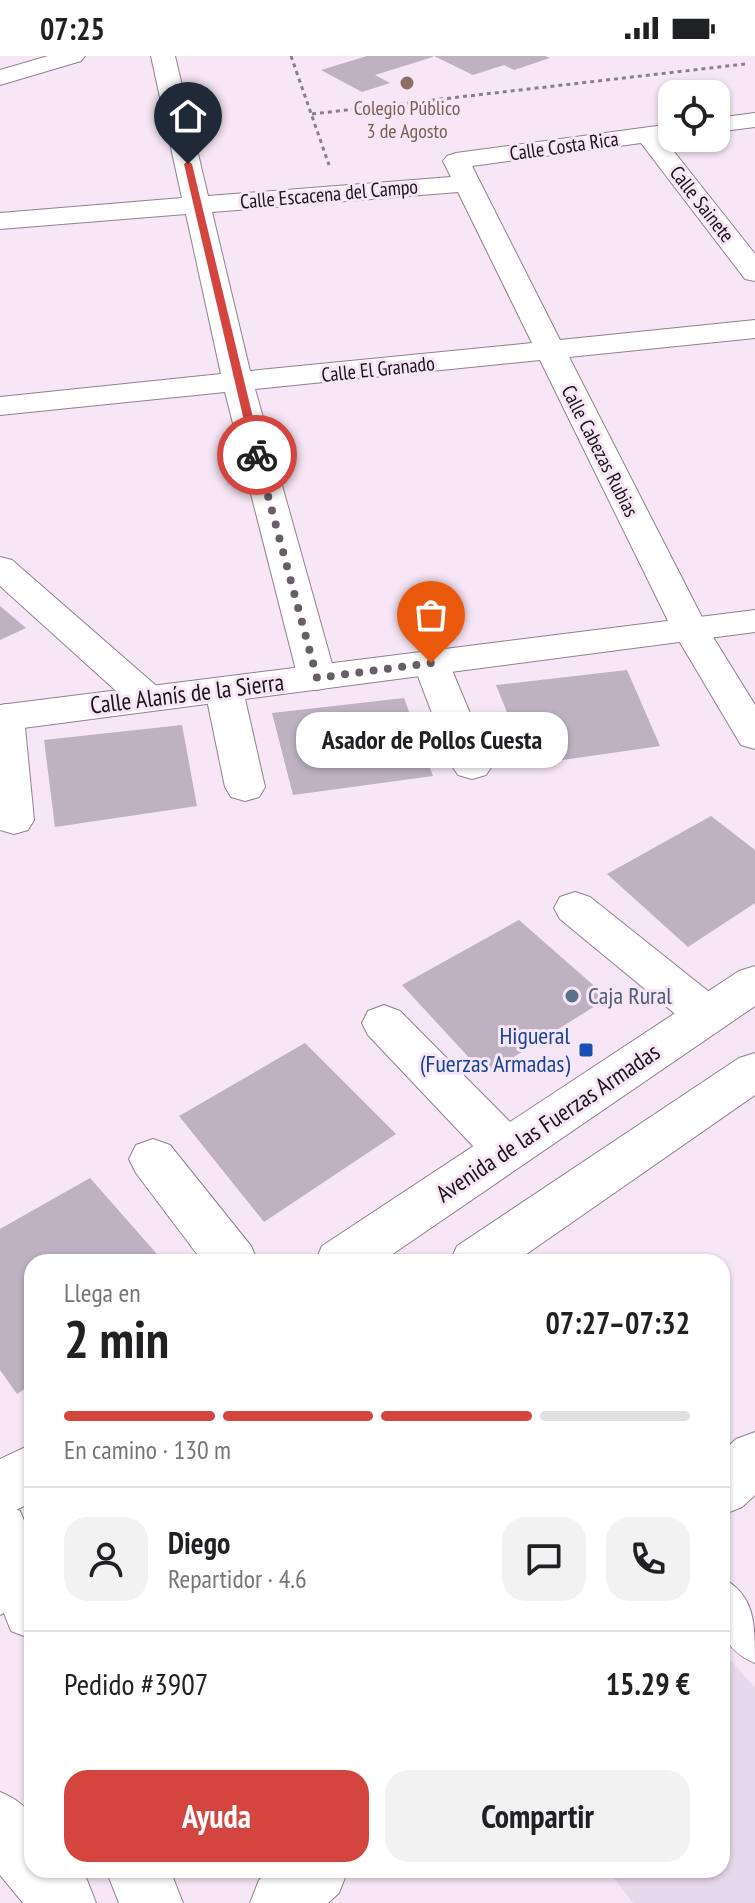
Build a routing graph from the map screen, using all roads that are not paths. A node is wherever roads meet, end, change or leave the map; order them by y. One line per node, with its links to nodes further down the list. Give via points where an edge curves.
1 (73, 56): 3 (street)
2 (163, 56): 9 (street)
3 (0, 78)
4 (755, 120): 5 (street)
5 (730, 123)
6 (658, 133): 8 (street, Calle Costa Rica)
7 (673, 152): 11 (street, Calle Sainete)
8 (462, 172): 9 (street, Calle Escacena del Campo); 13 (street, Calle Cabezas Rubias)
9 (197, 205): 10 (street, Calle Escacena del Campo); 14 (street)
10 (0, 221)
11 (755, 273)
12 (755, 329): 13 (street, Calle El Granado)
13 (550, 352): 14 (street, Calle El Granado); 18 (street, Calle Cabezas Rubias)
14 (238, 383): 15 (street, Calle El Granado); 20 (street)
15 (0, 406)
16 (0, 567): 22 (street)
17 (755, 621): 18 (street, Calle Alanís de la Sierra)
18 (690, 629): 19 (street, Calle Alanís de la Sierra); 24 (street, Calle Cabezas Rubias)
19 (431, 663): 20 (street, Calle Alanís de la Sierra); 25 (street)
20 (317, 678): 21 (street, Calle Alanís de la Sierra)
21 (224, 690): 22 (street, Calle Alanís de la Sierra); 26 (street)
22 (148, 699): 23 (street, Calle Alanís de la Sierra)
23 (2, 718): 27 (street)
24 (755, 736)
25 (472, 766)
26 (245, 787)
27 (14, 820)
28 (575, 908): 30 (street)
29 (755, 983): 30 (street, Avenida de las Fuerzas Armadas)
30 (707, 1015): 33 (street, Avenida de las Fuerzas Armadas)
31 (384, 1023): 33 (street)
32 (755, 1071): 37 (street)
33 (507, 1150): 36 (street, Avenida de las Fuerzas Armadas)
34 (153, 1159): 35 (street)
35 (227, 1254)
36 (352, 1254)
37 (487, 1254)
38 (755, 1458): 40 (street)
39 (24, 1475): 41 (street)
40 (730, 1481)
41 (0, 1491)
42 (730, 1610): 43 (street)
43 (755, 1640)
44 (0, 1824): 45 (street)
45 (24, 1854)
46 (44, 1878): 49 (street)
47 (141, 1878): 50 (street)
48 (308, 1878): 51 (street)
49 (64, 1903)
50 (151, 1903)
51 (282, 1903)

